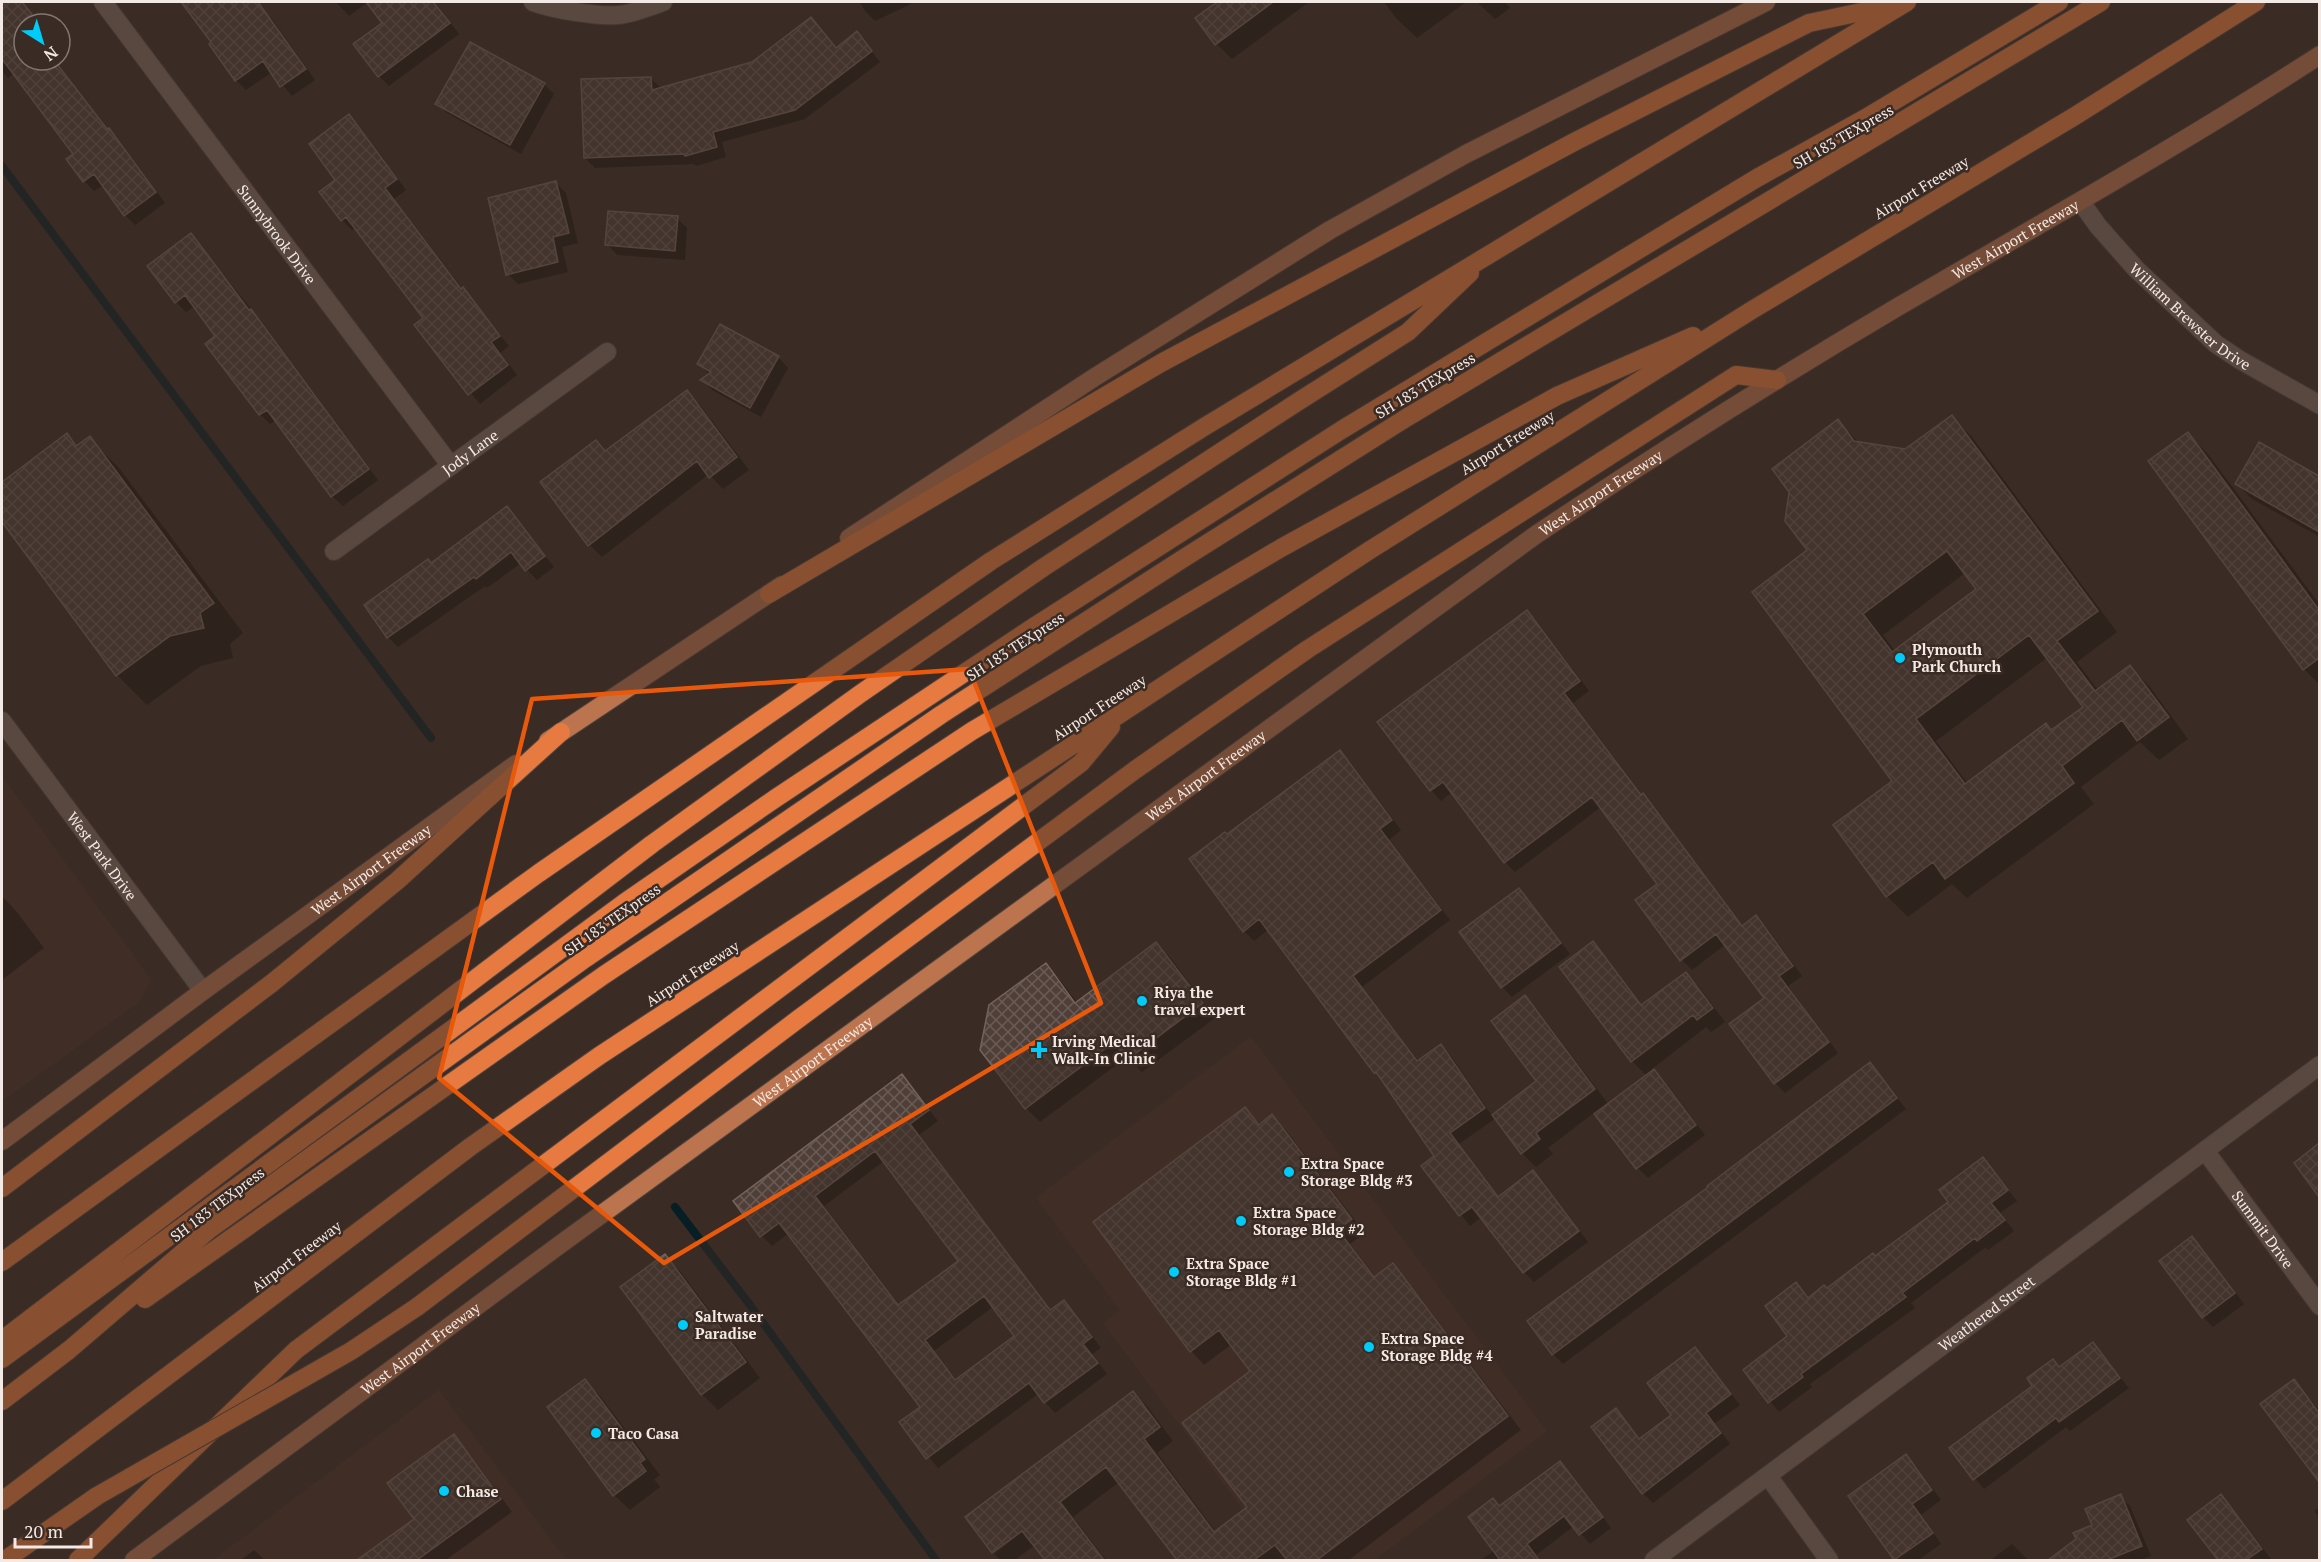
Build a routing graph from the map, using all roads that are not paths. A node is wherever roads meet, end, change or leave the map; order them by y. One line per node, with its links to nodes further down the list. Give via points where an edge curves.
1 (103, 2): 16 (street, Sunnybrook Drive)
2 (533, 2): 3 (street, via 615,16)
3 (663, 2)
4 (1766, 2): 18 (main road, West Airport Freeway, via 1467,154 1324,233 872,522)
5 (1907, 2): 11 (highway); 18 (highway, via 1809,24 1576,141 1161,363)
6 (2059, 2): 31 (highway, SH 183 TEXpress, via 1747,184 1343,429 1035,626 624,903)
7 (2101, 2): 30 (highway, SH 183 TEXpress, via 1406,418 942,714 586,958 210,1229)
8 (2256, 2): 12 (highway, Airport Freeway)
9 (2319, 55): 10 (main road, West Airport Freeway)
10 (2081, 202): 14 (main road, West Airport Freeway); 15 (street, William Brewster Drive, via 2136,269 2216,344)
11 (1496, 249): 27 (highway, via 991,561 539,873); 29 (highway, via 1408,332 1044,567 661,837)
12 (1752, 310): 19 (highway, Airport Freeway, via 1380,544); 30 (highway, via 1557,396 1281,548 972,730 604,975)
13 (607, 352): 16 (street, Jody Lane)
14 (1777, 380): 35 (highway, bridge, via 1736,375 1308,649 1126,777 417,1307 351,1352 97,1497); 37 (main road, West Airport Freeway, via 1666,447 1521,545 540,1259)
15 (2319, 405)
16 (451, 465): 17 (street, Jody Lane)
17 (334, 551)
18 (769, 594): 21 (main road, West Airport Freeway)
19 (1123, 712): 34 (highway, Airport Freeway, via 599,1056 470,1147); 36 (highway, via 1081,763 296,1350)
20 (2, 721): 22 (street, West Park Drive)
21 (561, 732): 22 (main road, West Airport Freeway); 26 (highway, via 397,881 272,983)
22 (202, 991): 24 (main road, West Airport Freeway)
23 (2319, 1065): 25 (street, Weathered Street)
24 (2, 1141)
25 (2206, 1152): 28 (street, Summit Drive); 33 (street, Weathered Street)
26 (2, 1188)
27 (2, 1262)
28 (2319, 1306)
29 (2, 1340)
30 (69, 1350): 32 (highway, SH 183 TEXpress)
31 (2, 1359)
32 (2, 1401)
33 (1768, 1476): 38 (street, Weathered Street); 39 (street)
34 (2, 1501)
35 (5, 1560)
36 (78, 1560)
37 (134, 1560)
38 (1654, 1560)
39 (1829, 1560)

